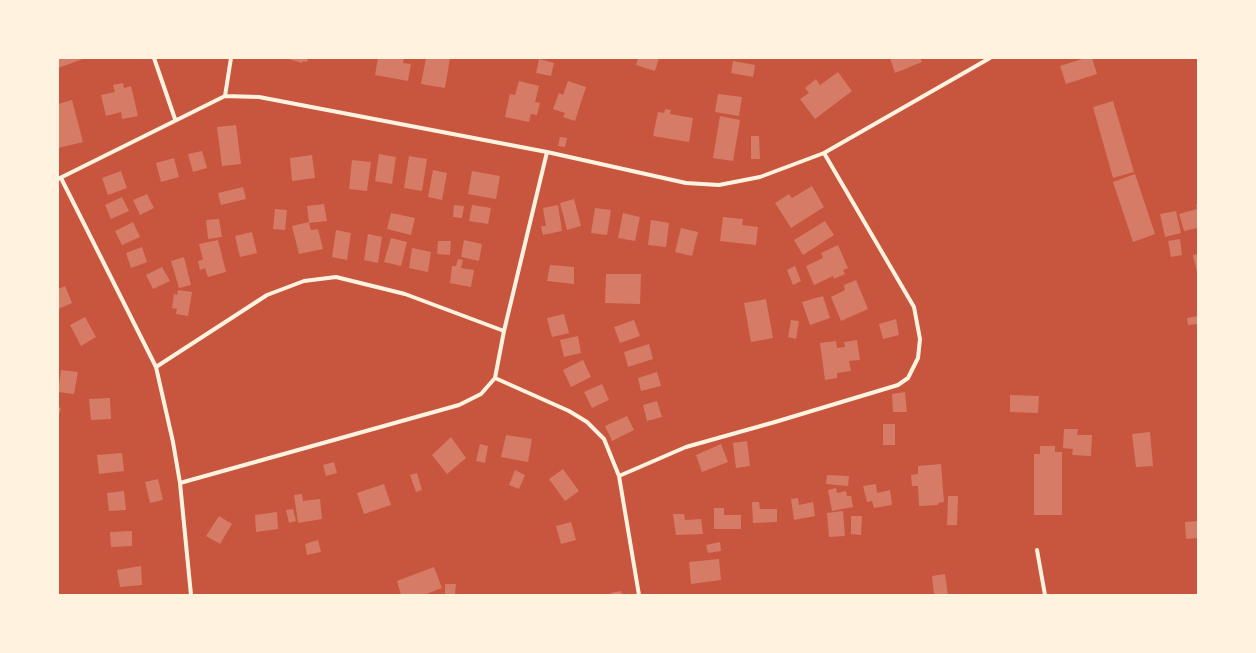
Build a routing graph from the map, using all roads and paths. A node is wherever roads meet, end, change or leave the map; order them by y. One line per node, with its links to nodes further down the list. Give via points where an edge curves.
1 (154, 58): 5 (street)
2 (231, 58): 4 (street)
3 (990, 58): 7 (street)
4 (225, 96): 5 (street); 6 (street, via 259,97)
5 (175, 119): 8 (street)
6 (547, 152): 7 (street, via 686,183 719,185 760,177); 9 (street)
7 (824, 153): 12 (street, via 914,307 920,339 918,358 908,378 898,385 686,447)
8 (59, 178): 10 (street)
9 (504, 331): 10 (street, via 405,294 336,277 304,281 267,295); 11 (street)
10 (156, 367): 13 (street)
11 (495, 378): 12 (street, via 569,411 587,422 604,439); 13 (street, via 481,394 459,405)
12 (619, 476): 16 (street)
13 (180, 483): 15 (street)
14 (1037, 550): 17 (street)
15 (192, 595)
16 (639, 595)
17 (1045, 595)

